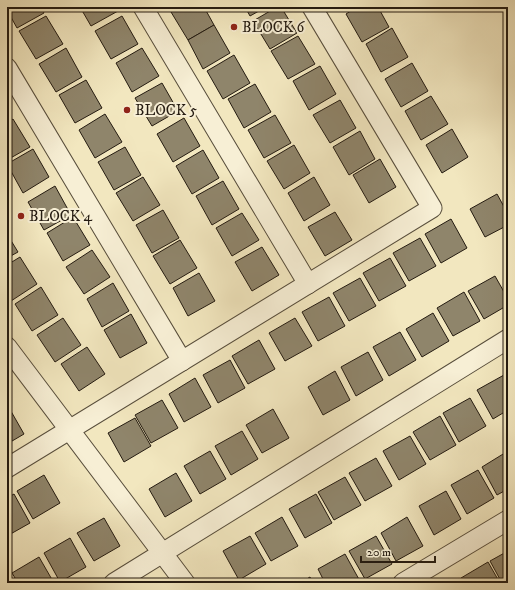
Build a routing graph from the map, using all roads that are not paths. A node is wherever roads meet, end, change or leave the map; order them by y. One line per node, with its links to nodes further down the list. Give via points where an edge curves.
1 (144, 7): 4 (street)
2 (312, 7): 4 (street, via 432,208)
3 (7, 68): 7 (street)
4 (308, 284): 7 (street)
5 (508, 339): 11 (street)
6 (7, 346): 8 (street)
7 (182, 361): 8 (street)
8 (70, 429): 9 (street); 11 (street)
9 (7, 468)
10 (508, 520): 14 (street)
11 (162, 554): 12 (street); 13 (street)
12 (114, 583)
13 (185, 583)
14 (403, 583)

